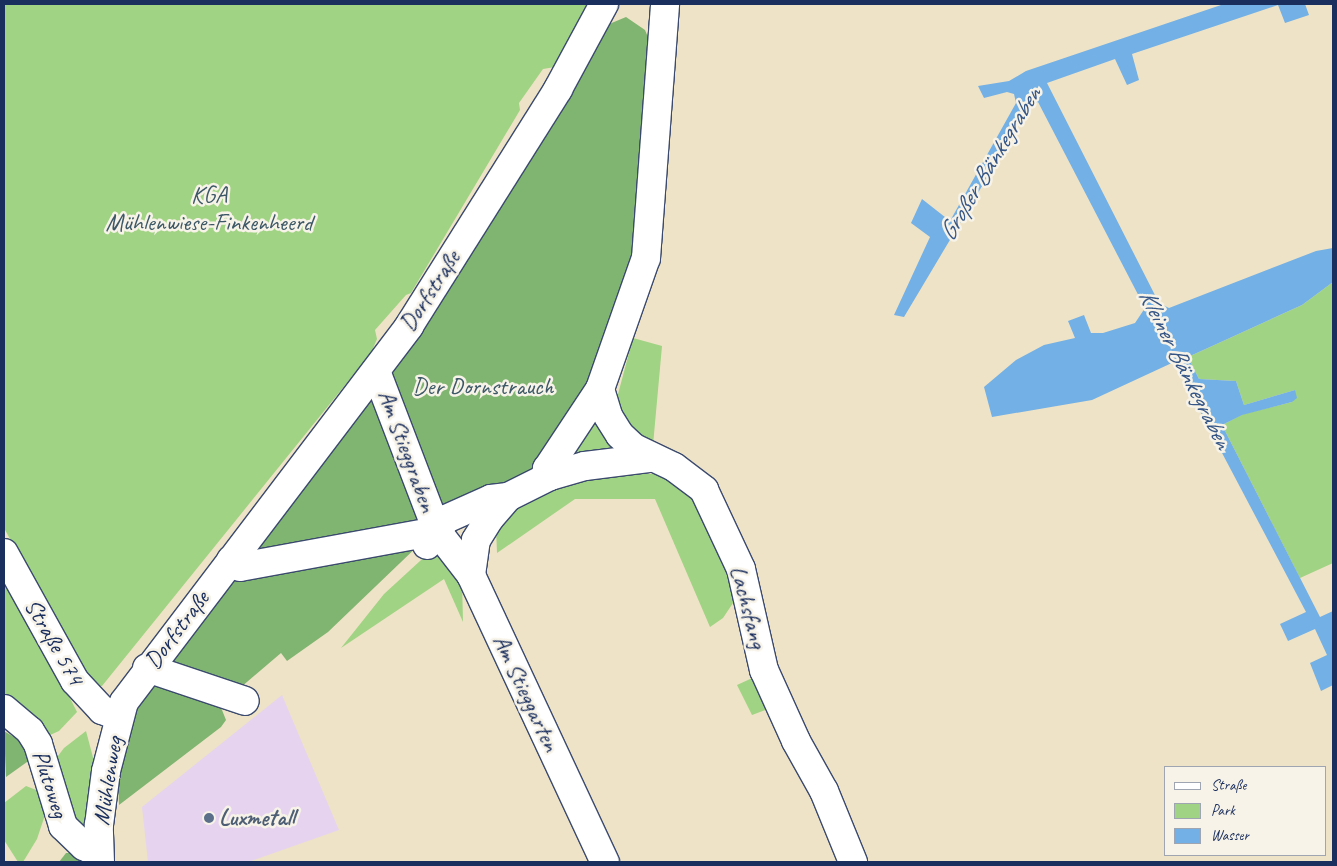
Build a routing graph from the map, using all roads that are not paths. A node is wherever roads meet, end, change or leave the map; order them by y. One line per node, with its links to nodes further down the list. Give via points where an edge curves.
1 (604, 4): 3 (street, Dorfstraße, via 558,89)
2 (665, 4): 4 (street, via 646,258)
3 (376, 371): 8 (street, Am Stieggraben); 10 (street, Dorfstraße)
4 (600, 388): 5 (street, Lachsfang, via 608,416 620,435); 6 (street, via 548,469)
5 (649, 458): 6 (street, via 619,460); 18 (street, Lachsfang, via 674,467 704,490 741,569 764,670 796,741 824,791)
6 (550, 476): 7 (street)
7 (508, 497): 8 (street, via 491,499 446,519); 11 (street, via 476,540)
8 (432, 538): 10 (street, via 240,567); 11 (street, Am Stieggarten, via 454,551)
9 (4, 553): 15 (street, Straße 574, via 75,681 102,710)
10 (231, 560): 12 (street, Dorfstraße)
11 (471, 575): 17 (street, Am Stieggarten)
12 (147, 668): 13 (street); 15 (street, Dorfstraße)
13 (245, 701)
14 (4, 709): 16 (street, Plutoweg, via 30,731 38,744 63,826)
15 (121, 709): 16 (street, Mühlenweg, via 106,771)
16 (100, 858)
17 (605, 862)
18 (853, 862)

